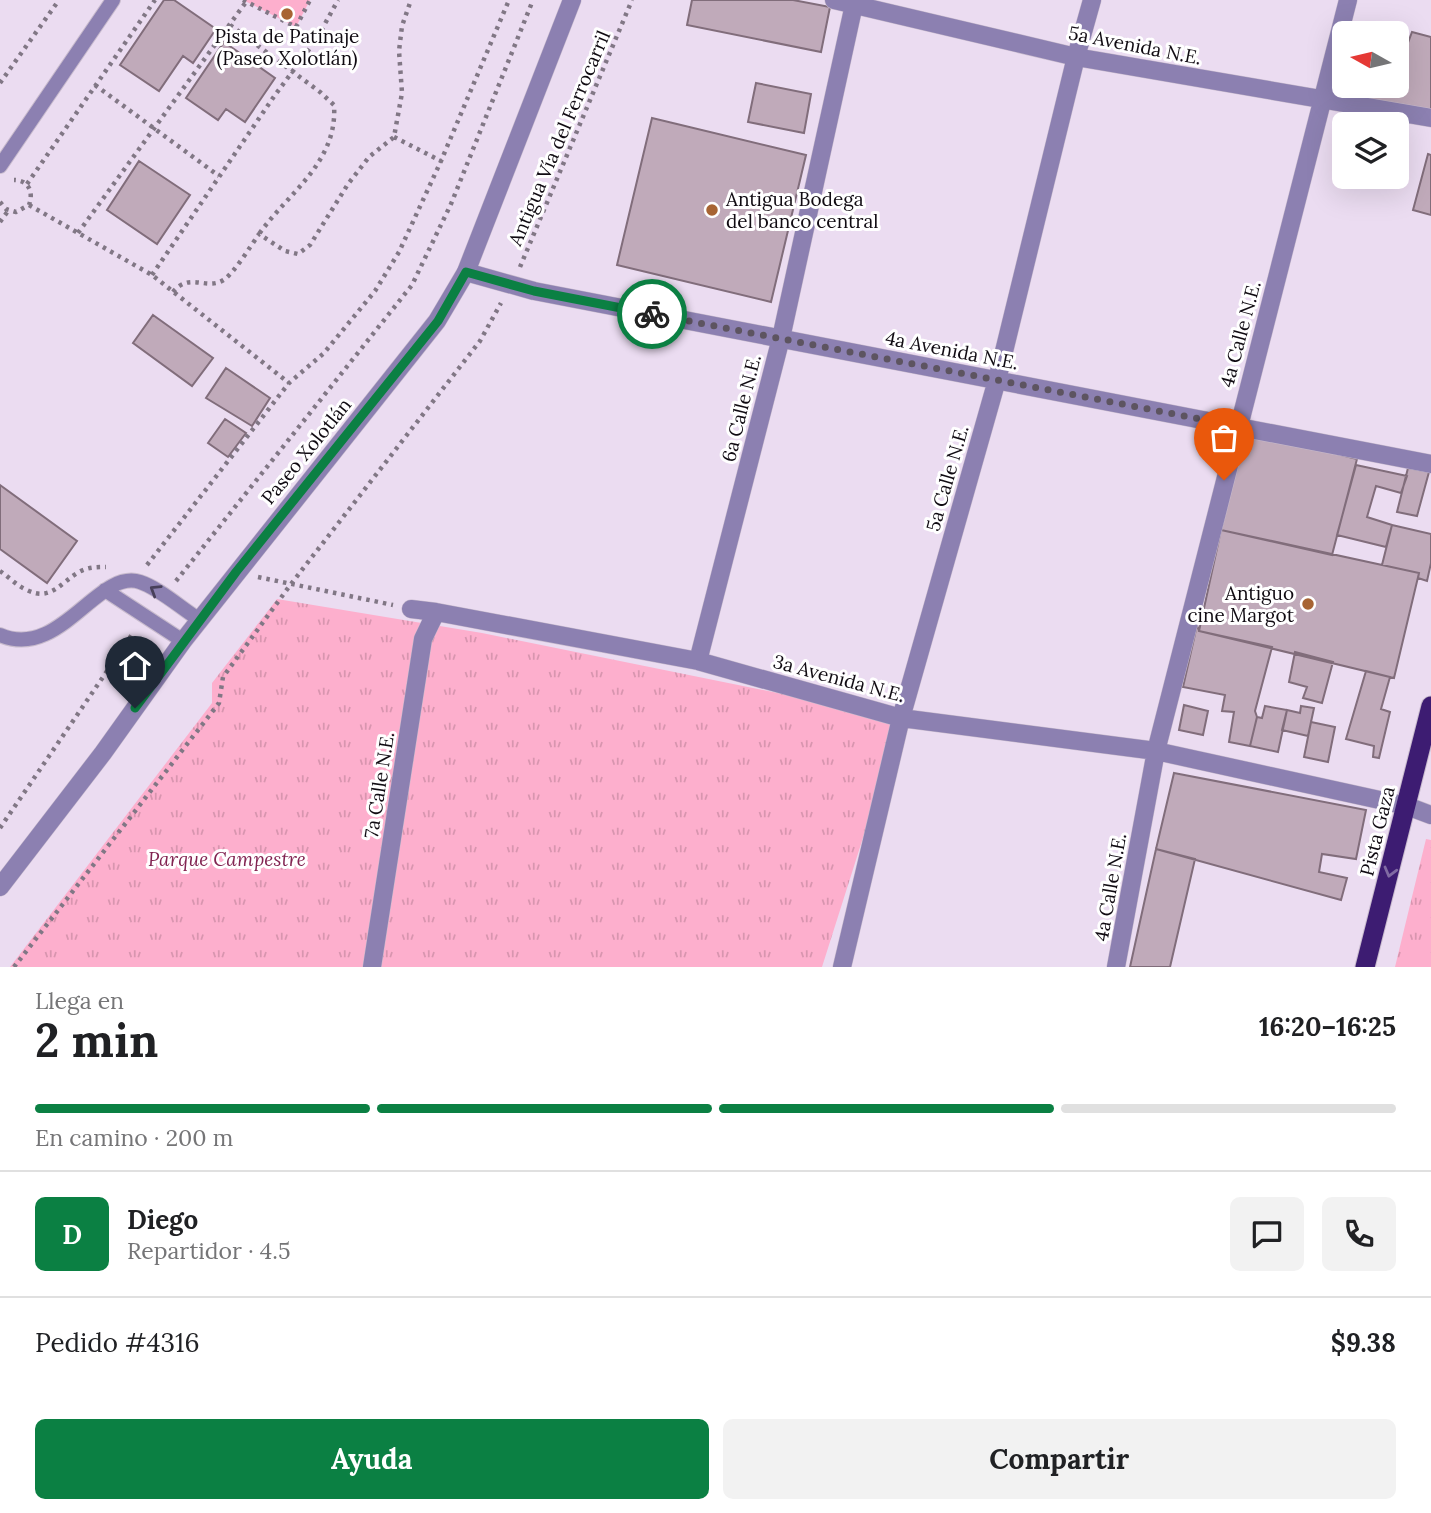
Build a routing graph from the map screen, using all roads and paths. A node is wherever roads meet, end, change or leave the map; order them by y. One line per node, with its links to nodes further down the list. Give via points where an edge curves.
1 (59, 0): 19 (path)
2 (113, 0): 26 (lane)
3 (155, 0): 20 (path)
4 (310, 0): 14 (path, via 296,27)
5 (338, 0): 18 (path)
6 (411, 0): 24 (path, via 402,26 402,93)
7 (509, 0): 25 (path)
8 (533, 0): 52 (path, via 451,204 412,285)
9 (572, 0): 36 (street, Paseo Xolotlán)
10 (632, 0): 38 (path, Antigua Vía del Ferrocarril)
11 (834, 0): 15 (street, 5a Avenida N.E.)
12 (1092, 0): 17 (street, 5a Calle N.E.)
13 (1348, 0): 21 (street, 4a Calle N.E.)
14 (245, 1): 16 (path)
15 (855, 2): 17 (street, 5a Avenida N.E.); 40 (street, 6a Calle N.E.)
16 (230, 25): 18 (path); 23 (path)
17 (1076, 57): 21 (street, 5a Avenida N.E.); 41 (street, 5a Calle N.E.)
18 (293, 71): 27 (path); 35 (path, via 334,105 335,122 327,149 313,172)
19 (0, 83)
20 (95, 85): 23 (path); 29 (path)
21 (1323, 101): 22 (street, 5a Avenida N.E.); 43 (street, 4a Calle N.E.)
22 (1431, 118)
23 (154, 128): 27 (path); 34 (path)
24 (394, 137): 25 (path); 35 (path, via 369,157 310,245 298,254)
25 (442, 162): 42 (path, via 375,291 324,353)
26 (0, 166)
27 (219, 176): 37 (path)
28 (6, 182): 29 (path, via 17,179)
29 (27, 184): 31 (path, via 32,194)
30 (0, 202): 32 (path)
31 (29, 205): 32 (path, via 21,211); 34 (path)
32 (8, 211): 33 (path)
33 (0, 222)
34 (78, 233): 37 (path)
35 (260, 234): 39 (path, via 225,279 212,284 192,281)
36 (466, 272): 38 (street, 4a Avenida N.E.); 50 (street, Paseo Xolotlán, via 438,321)
37 (152, 275): 39 (path)
38 (511, 285): 40 (street, 4a Avenida N.E.); 51 (path, Antigua Vía del Ferrocarril, via 480,341)
39 (173, 292): 42 (path)
40 (781, 338): 41 (street, 4a Avenida N.E.); 60 (street, 6a Calle N.E.)
41 (997, 380): 43 (street, 4a Avenida N.E.); 62 (street, 5a Calle N.E.)
42 (289, 383): 47 (path)
43 (1237, 426): 44 (street, 4a Avenida N.E.); 63 (street, 4a Calle N.E.)
44 (1431, 464)
45 (114, 566): 48 (path, via 79,572 53,592 39,595)
46 (135, 566): 47 (path)
47 (147, 566): 49 (path)
48 (0, 571)
49 (154, 571)
50 (236, 572): 51 (path); 56 (street, Paseo Xolotlán)
51 (291, 584): 54 (path); 68 (path, Antigua Vía del Ferrocarril, via 223,677 219,703)
52 (172, 586)
53 (105, 590): 56 (lane, one-way to 53, via 141,582 125,581); 58 (lane, via 47,634); 59 (lane)
54 (411, 609): 55 (street, 3a Avenida N.E.)
55 (436, 611): 60 (street, 3a Avenida N.E.); 69 (street, 7a Calle N.E., via 423,639)
56 (200, 620): 59 (street, Paseo Xolotlán)
57 (133, 633): 66 (path)
58 (1, 639)
59 (183, 641): 67 (street, Paseo Xolotlán)
60 (698, 661): 62 (street, 3a Avenida N.E.)
61 (1431, 706): 64 (highway, Pista Gaza)
62 (901, 718): 63 (street, 3a Avenida N.E.); 70 (street, 5a Calle N.E.)
63 (1156, 751): 64 (street, 3a Avenida N.E.); 71 (street, 4a Calle N.E.)
64 (1407, 806): 65 (street, 3a Avenida N.E.); 72 (highway, Pista Gaza, one-way to 72)
65 (1431, 815)
66 (0, 828)
67 (0, 887)
68 (14, 967)
69 (372, 967)
70 (842, 967)
71 (1116, 967)
72 (1365, 967)

